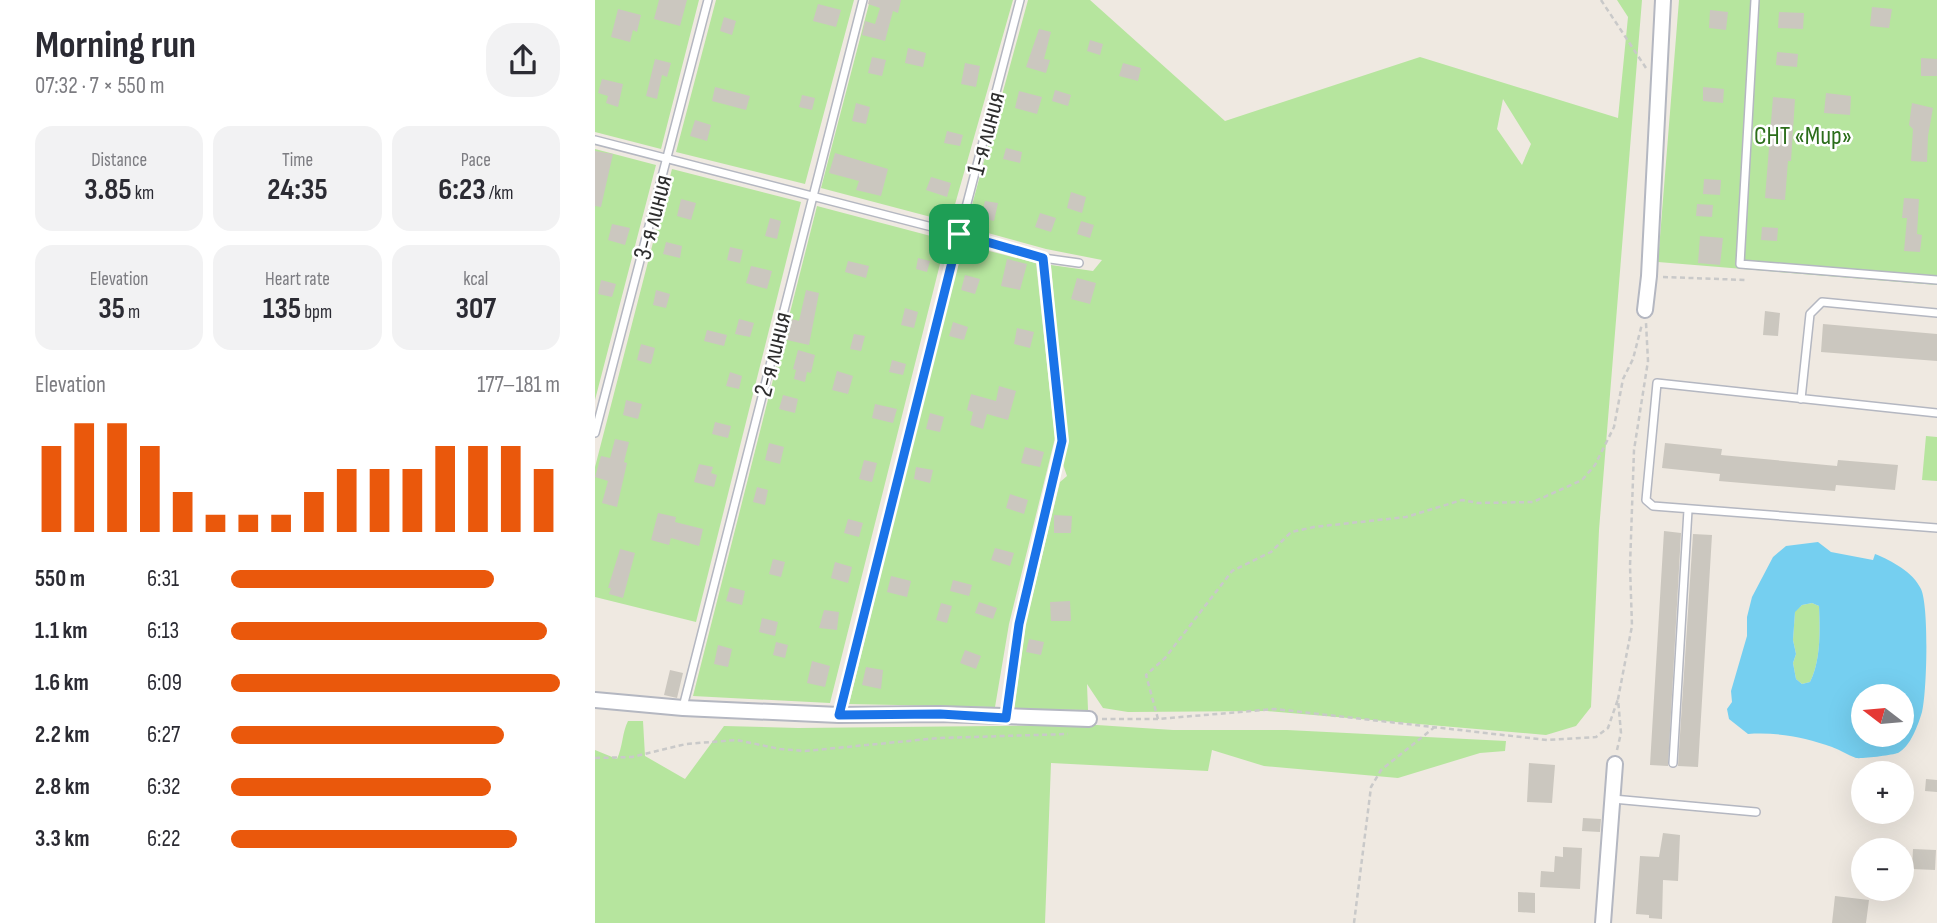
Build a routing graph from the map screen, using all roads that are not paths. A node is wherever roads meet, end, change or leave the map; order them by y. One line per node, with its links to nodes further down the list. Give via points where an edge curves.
1 (708, 0): 7 (lane, 3-я линия)
2 (863, 0): 8 (lane, 2-я линия)
3 (1020, 0): 9 (lane, 1-я линия)
4 (1663, 0): 13 (street)
5 (1755, 0): 12 (lane, via 1740,264)
6 (595, 140): 7 (lane)
7 (667, 159): 8 (lane); 17 (lane, 3-я линия)
8 (812, 196): 9 (lane); 21 (lane, 2-я линия)
9 (959, 234): 10 (lane); 22 (lane, 1-я линия)
10 (1043, 258): 11 (lane); 23 (lane, via 1062,441 1019,624)
11 (1079, 263)
12 (1937, 281)
13 (1645, 310)
14 (1937, 313): 15 (lane, via 1822,302 1810,314)
15 (1801, 399): 16 (lane); 18 (lane, via 1657,383 1646,500 1653,506)
16 (1937, 413)
17 (595, 433)
18 (1688, 510): 19 (lane); 25 (lane)
19 (1937, 528)
20 (595, 700): 21 (street)
21 (683, 708): 22 (street)
22 (839, 715): 23 (street)
23 (1006, 718): 24 (street)
24 (1093, 721)
25 (1673, 763)
26 (1615, 764): 27 (street)
27 (1612, 799): 28 (lane); 29 (street)
28 (1756, 813)
29 (1603, 923)

